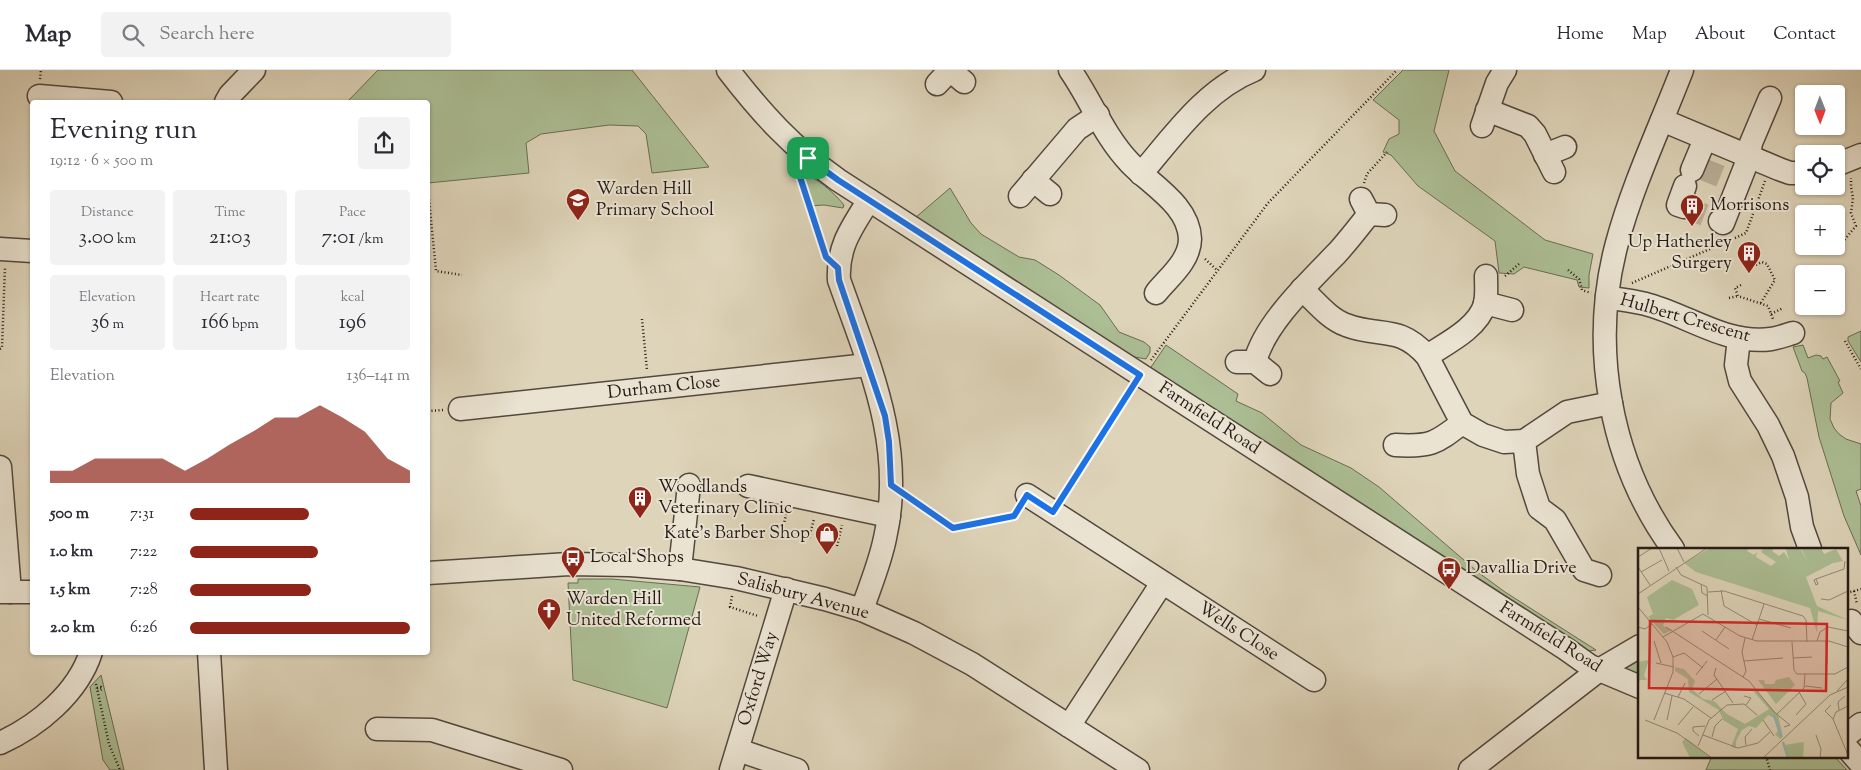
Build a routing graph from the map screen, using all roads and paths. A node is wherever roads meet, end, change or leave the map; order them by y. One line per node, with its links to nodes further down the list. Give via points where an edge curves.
1 (254, 70): 13 (street)
2 (728, 70): 18 (street, Farmfield Road, via 760,111)
3 (1070, 70): 14 (street)
4 (1254, 70): 24 (street, via 1205,100)
5 (1397, 70): 61 (path, via 1268,203)
6 (1505, 70): 19 (street, via 1484,118 1528,126)
7 (1682, 70): 15 (street)
8 (964, 82): 9 (street, via 950,70)
9 (937, 84)
10 (39, 96): 12 (street)
11 (1770, 98): 25 (street)
12 (86, 100)
13 (227, 100)
14 (1098, 115): 24 (street, via 1119,150); 26 (street, via 1077,129)
15 (1662, 120): 25 (street, via 1690,182); 45 (street, via 1623,222 1611,270)
16 (1387, 152): 29 (path, via 1367,174 1362,187)
17 (1861, 155): 20 (street)
18 (808, 158): 27 (street, Farmfield Road); 37 (path, via 801,168 800,177 826,257)
19 (1555, 158)
20 (1845, 169)
21 (1845, 172): 32 (path, via 1851,187 1851,213)
22 (1768, 173): 45 (path, via 1746,233 1630,284)
23 (1795, 173): 25 (street)
24 (1142, 174): 43 (street, via 1176,206 1190,239 1183,261)
25 (1741, 174): 30 (street)
26 (1034, 190)
27 (869, 200): 37 (street, via 846,237); 61 (street, Farmfield Road)
28 (430, 209): 39 (path, via 436,271)
29 (1371, 209): 42 (street, via 1340,249)
30 (1720, 218)
31 (1861, 225): 32 (path)
32 (1856, 226): 33 (path)
33 (1845, 239)
34 (3, 249): 35 (street); 56 (path)
35 (30, 250)
36 (1756, 265): 48 (path, via 1767,264 1775,280)
37 (838, 268): 58 (street, via 839,280)
38 (1568, 270): 45 (path, via 1579,279 1582,290)
39 (462, 275)
40 (1486, 276): 47 (street)
41 (1741, 286): 44 (path, via 1735,288)
42 (1302, 289): 57 (street, via 1338,321 1355,328 1402,336); 59 (street, via 1258,349)
43 (1156, 293)
44 (1738, 296): 46 (path); 48 (path)
45 (1609, 297): 54 (street, Hulbert Crescent, via 1650,305); 63 (street, via 1606,349)
46 (1729, 298)
47 (1485, 303): 50 (street); 57 (street, via 1474,322)
48 (1760, 304): 51 (path, via 1768,306)
49 (1783, 308): 51 (path)
50 (1512, 310)
51 (1771, 314): 53 (path)
52 (642, 320): 62 (path)
53 (1786, 335): 54 (street, Hulbert Crescent, via 1762,340)
54 (1739, 338): 76 (street, via 1736,365 1740,381 1783,456)
55 (1845, 341): 60 (path)
56 (0, 348)
57 (1427, 356): 65 (street)
58 (868, 364): 62 (street, Durham Close); 70 (street, via 885,416)
59 (1254, 366)
60 (1861, 369)
61 (1140, 375): 73 (path); 91 (street, Farmfield Road)
62 (648, 389): 64 (street, Durham Close)
63 (1611, 402): 66 (street, via 1567,412); 75 (street, via 1631,476 1651,517)
64 (460, 409)
65 (1462, 423): 66 (street, via 1504,442); 67 (street, via 1431,444)
66 (1524, 440): 79 (street, via 1531,514 1555,520 1584,570)
67 (1392, 446)
68 (0, 467): 84 (street)
69 (689, 485): 77 (street)
70 (891, 485): 72 (path, via 953,528 1014,516); 74 (street)
71 (748, 486): 74 (street)
72 (1027, 495): 73 (street, Wells Close)
73 (1053, 512): 81 (street, Wells Close)
74 (889, 516): 87 (street, via 886,537)
75 (1672, 548)
76 (1810, 548)
77 (680, 569): 78 (street, Salisbury Avenue, via 569,564); 80 (street, Salisbury Avenue)
78 (430, 573)
79 (1600, 575)
80 (736, 578): 82 (street, Salisbury Avenue); 88 (path, via 730,607)
81 (1162, 583): 93 (street, Wells Close); 96 (street)
82 (786, 589): 87 (street, Salisbury Avenue); 101 (street, Oxford Way)
83 (1861, 589): 86 (path)
84 (5, 592): 85 (street)
85 (30, 592)
86 (1848, 593)
87 (862, 610): 96 (street, Salisbury Avenue, via 972,664)
88 (753, 614)
89 (1638, 647): 91 (street)
90 (209, 655): 104 (street)
91 (1599, 670): 94 (street, Farmfield Road); 108 (street)
92 (92, 676): 99 (street, via 73,686 50,711 22,732); 103 (path, via 109,744)
93 (1314, 680)
94 (1638, 686)
95 (1861, 724): 98 (street)
96 (1069, 726): 107 (street, Salisbury Avenue)
97 (377, 730): 105 (street, via 432,730)
98 (1848, 734)
99 (0, 743)
100 (1848, 749): 102 (street)
101 (734, 760): 106 (street)
102 (1861, 764)
103 (120, 770)
104 (216, 770)
105 (561, 770)
106 (797, 770)
107 (1138, 770)
108 (1470, 770)

